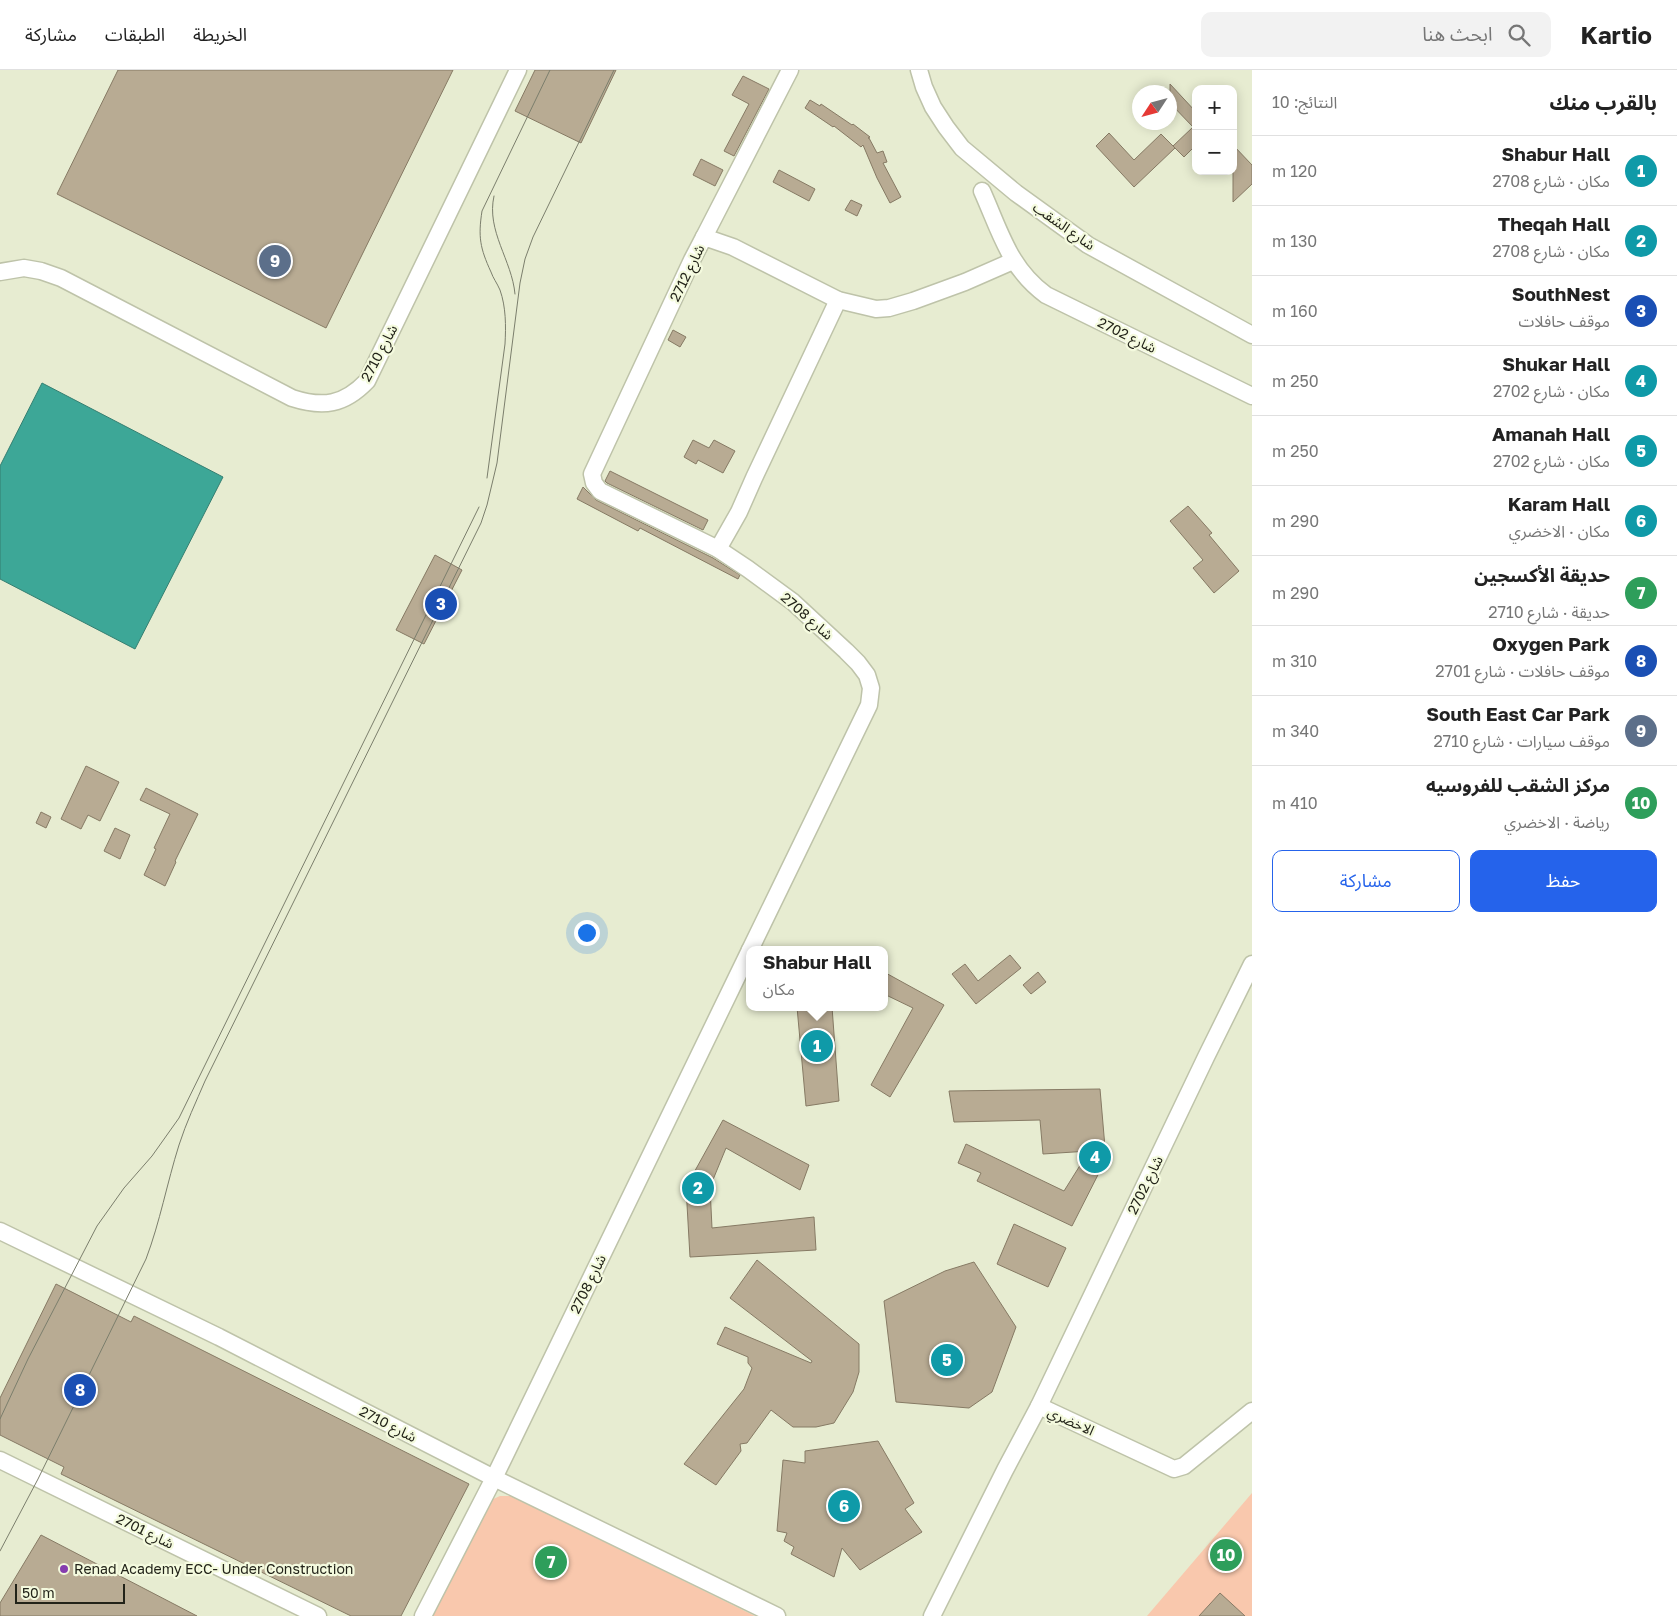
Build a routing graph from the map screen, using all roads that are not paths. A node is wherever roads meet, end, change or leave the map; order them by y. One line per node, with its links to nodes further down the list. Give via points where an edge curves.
1 (518, 70): 7 (street, شارع 2710, via 367,381 341,401 326,404 292,398 61,278 24,268)
2 (790, 70): 5 (street)
3 (920, 70): 9 (street, شارع الشقب, via 933,106 962,148 1016,193 1088,245)
4 (982, 191): 6 (street, شارع 2702)
5 (704, 237): 8 (street, شارع 2712, via 732,247); 11 (street, شارع 2712, via 592,474 600,491)
6 (1012, 261): 8 (street, شارع 2712, via 965,282 889,308 876,310); 10 (street, شارع 2702, via 1032,285 1046,295)
7 (0, 272)
8 (838, 300): 11 (street, via 739,512)
9 (1252, 335)
10 (1252, 396)
11 (718, 549): 12 (street, شارع 2708, via 800,608 858,663 871,688 869,704)
12 (752, 946)
13 (746, 958): 19 (street, شارع 2708)
14 (1252, 964): 16 (street, شارع 2702)
15 (0, 1231): 19 (street, شارع 2710, via 219,1337)
16 (1039, 1406): 17 (street, الاخضري, via 1174,1470 1184,1466); 23 (street, الاخضري)
17 (1252, 1411)
18 (0, 1460): 20 (street, شارع 2701)
19 (494, 1478): 21 (street, شارع 2708); 22 (street, شارع 2710)
20 (318, 1616)
21 (423, 1616)
22 (777, 1616)
23 (932, 1616)

